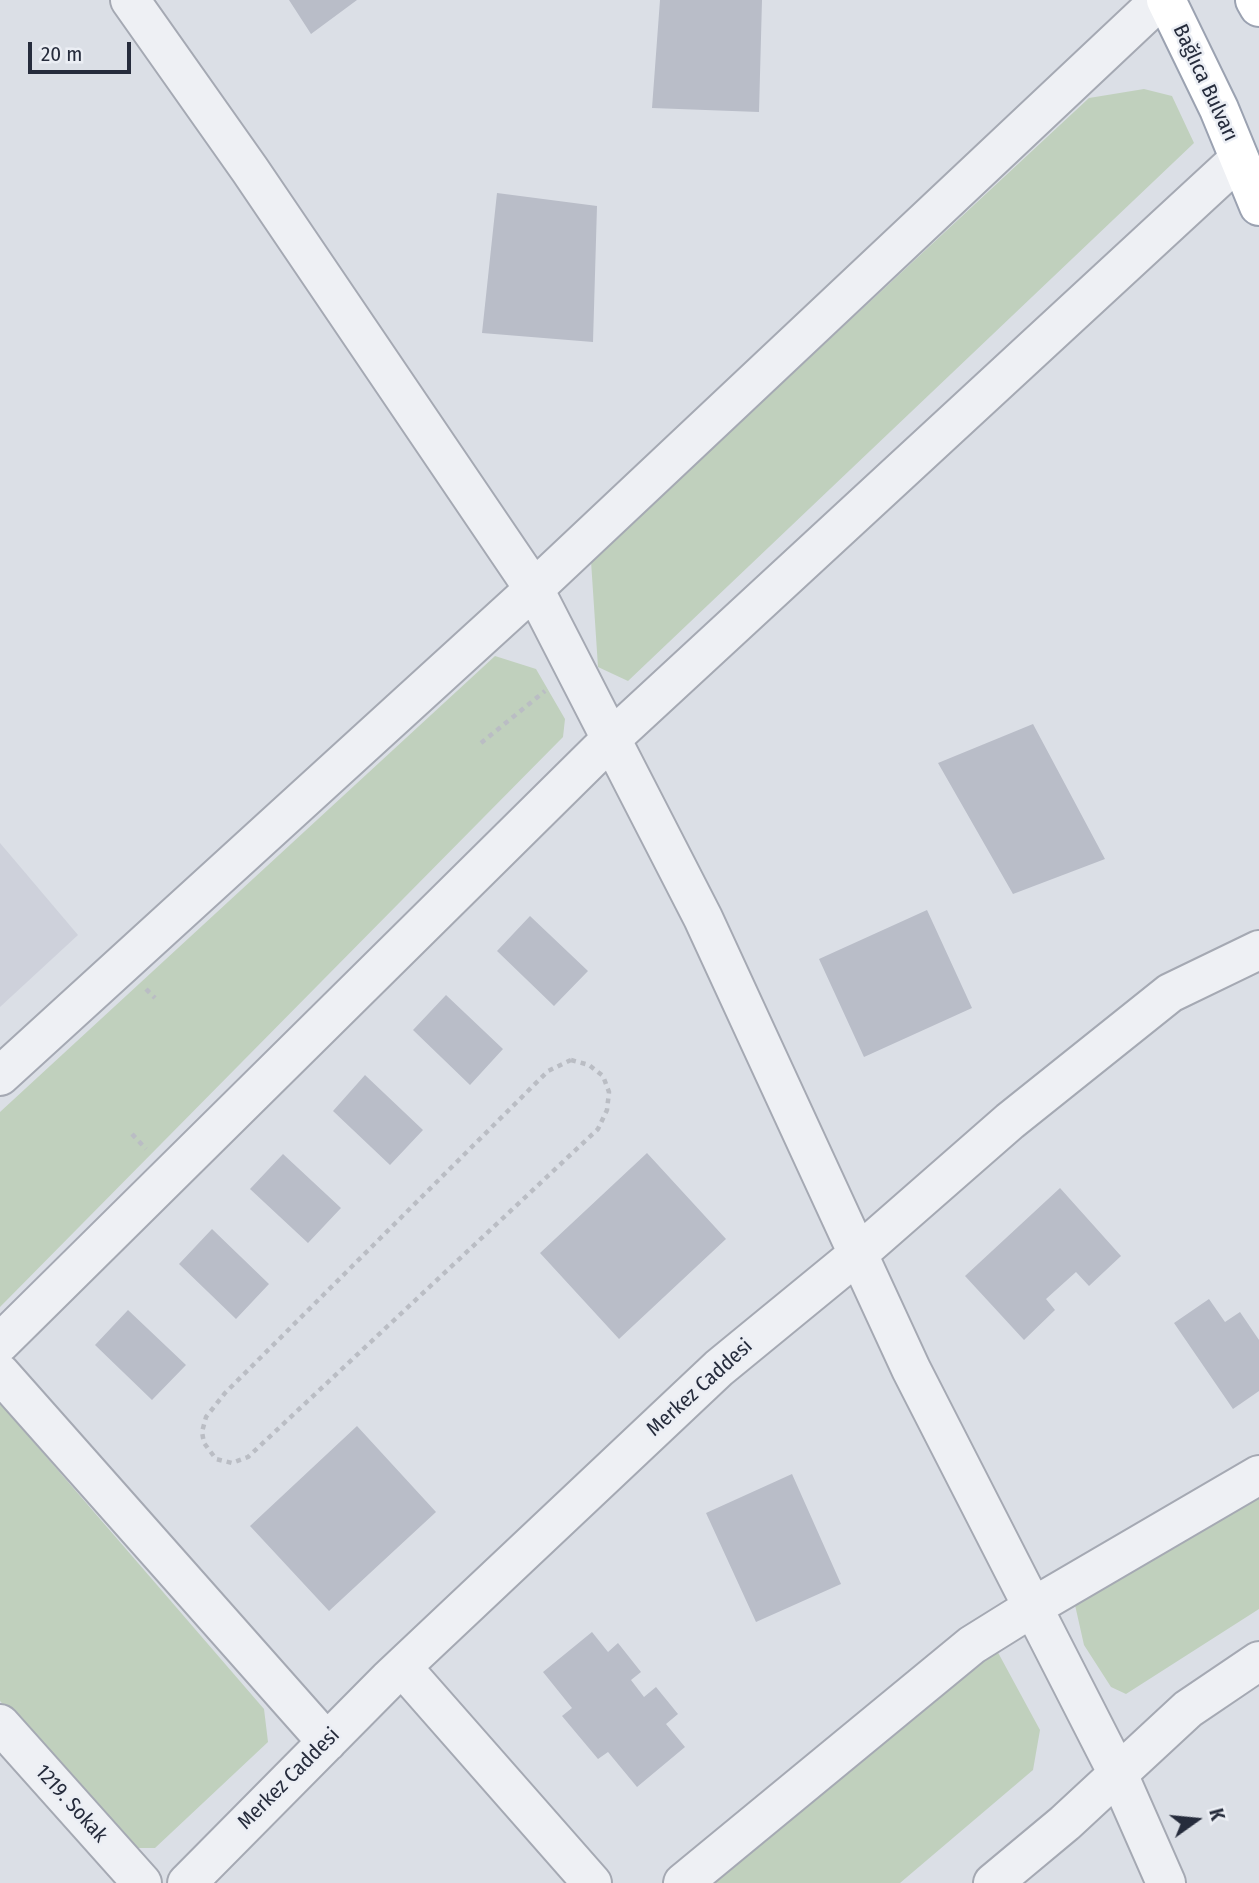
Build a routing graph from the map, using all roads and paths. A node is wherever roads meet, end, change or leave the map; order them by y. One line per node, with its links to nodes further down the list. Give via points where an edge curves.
1 (130, 0): 8 (street)
2 (1160, 0): 8 (street)
3 (1166, 0): 6 (main road, Bağlıca Bulvarı)
4 (1255, 0): 5 (main road)
5 (1259, 7)
6 (1239, 159): 7 (main road, Bağlıca Bulvarı); 10 (street)
7 (1259, 206)
8 (534, 589): 9 (street); 14 (street)
9 (574, 667): 10 (street); 11 (path)
10 (611, 738): 15 (street, via 703,918); 16 (street)
11 (481, 743)
12 (1259, 950): 15 (street, Merkez Caddesi, via 1170,993 1010,1121)
13 (548, 1071): 13 (path, via 225,1393 206,1417 202,1432 216,1459 232,1464 247,1457 598,1129 609,1092 603,1076 572,1060)
14 (0, 1076)
15 (858, 1254): 19 (street, via 911,1369); 21 (street, Merkez Caddesi, via 719,1368)
16 (0, 1343)
17 (0, 1373): 23 (street)
18 (1259, 1475): 19 (street)
19 (1033, 1606): 24 (street); 28 (street, via 972,1645)
20 (1259, 1661): 24 (street, via 1188,1709)
21 (402, 1667): 23 (street, Merkez Caddesi); 27 (street)
22 (0, 1724): 25 (street, 1219. Sokak)
23 (327, 1742): 26 (street, Merkez Caddesi)
24 (1118, 1774): 29 (street); 30 (street)
25 (142, 1883)
26 (187, 1883)
27 (592, 1883)
28 (683, 1883)
29 (993, 1883)
30 (1166, 1883)

